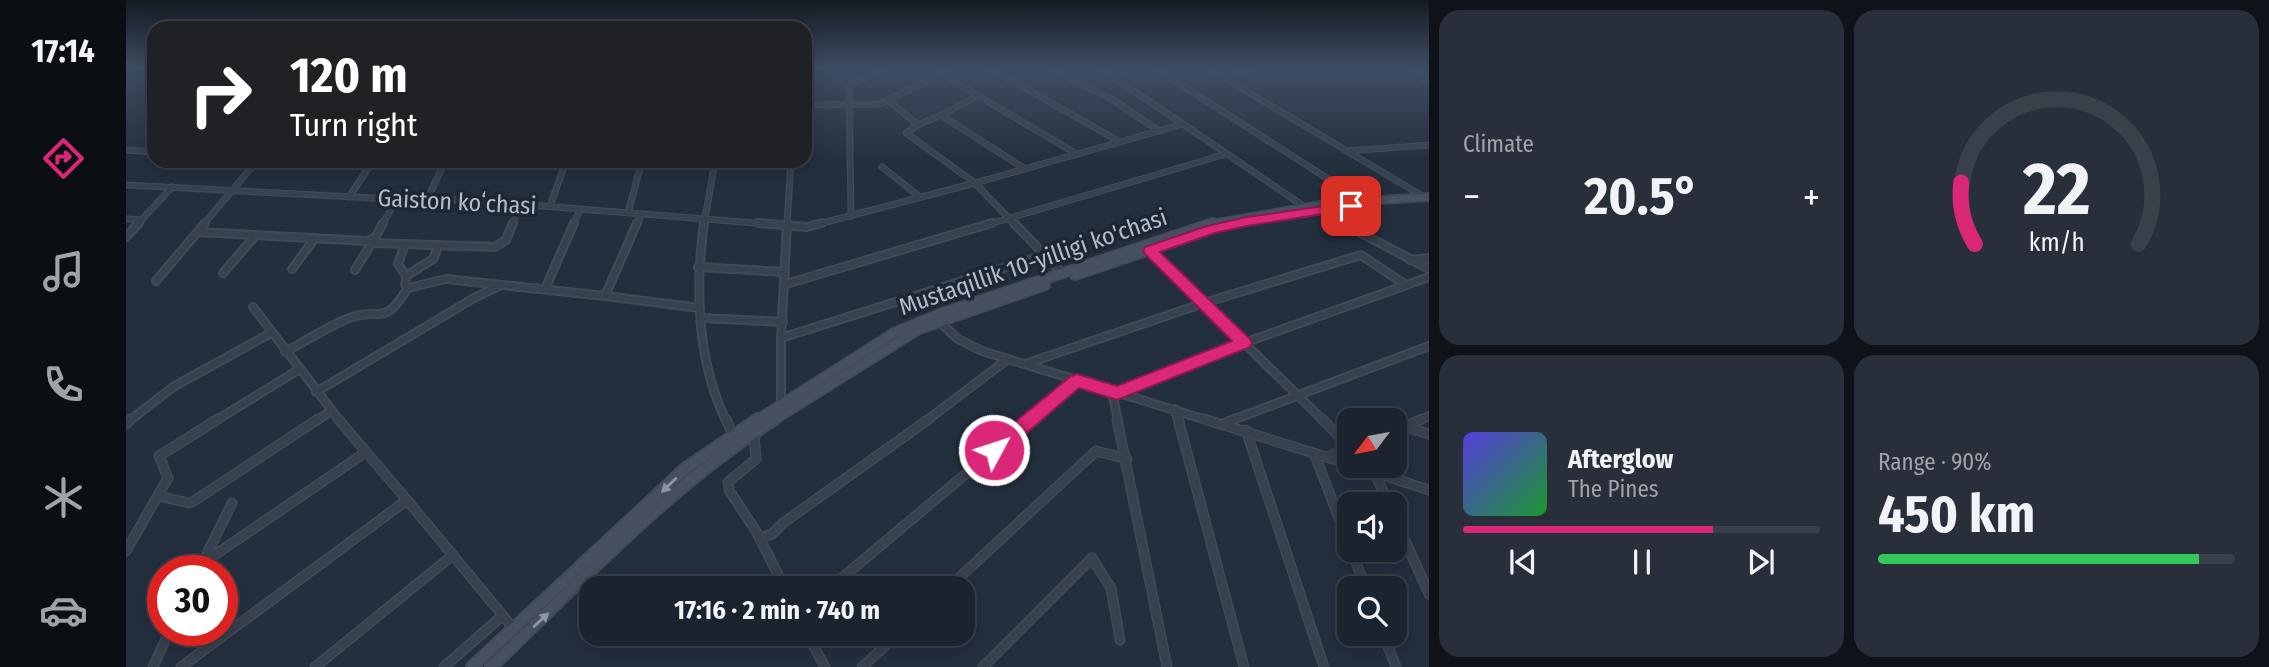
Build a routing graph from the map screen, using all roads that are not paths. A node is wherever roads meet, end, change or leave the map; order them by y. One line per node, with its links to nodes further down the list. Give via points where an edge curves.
1 (848, 99): 11 (street)
2 (972, 99): 12 (street)
3 (983, 99): 21 (street)
4 (1045, 99): 16 (street)
5 (1111, 99): 15 (street)
6 (1145, 99): 13 (street)
7 (1204, 99): 41 (street)
8 (1259, 99): 19 (street)
9 (888, 100): 11 (street); 14 (street)
10 (812, 105): 11 (street)
11 (848, 105): 49 (street)
12 (941, 115): 14 (street); 31 (street)
13 (1182, 124): 15 (street, Gaiston koʻchasi); 22 (street)
14 (918, 125): 32 (street, via 905,133)
15 (1159, 131): 16 (street, Gaiston koʻchasi)
16 (1121, 142): 21 (street, Gaiston koʻchasi)
17 (1429, 145): 19 (street)
18 (126, 150): 20 (street)
19 (1346, 151): 38 (street)
20 (147, 152)
21 (1077, 154): 31 (street, Gaiston koʻchasi)
22 (1226, 154): 44 (street); 50 (street)
23 (882, 167): 37 (street)
24 (251, 168): 35 (street)
25 (368, 168): 36 (street)
26 (442, 168): 40 (street)
27 (564, 168): 43 (street)
28 (640, 168): 47 (street)
29 (714, 168): 53 (street)
30 (791, 168): 54 (street)
31 (1025, 169): 32 (street, Gaiston koʻchasi)
32 (975, 183): 37 (street, Gaiston koʻchasi); 50 (street)
33 (126, 185): 34 (street, Gaiston koʻchasi)
34 (172, 187): 35 (street, Gaiston koʻchasi); 52 (street)
35 (231, 191): 36 (street, Gaiston koʻchasi); 55 (street)
36 (349, 197): 39 (street, Gaiston koʻchasi)
37 (920, 197): 49 (street, Gaiston koʻchasi)
38 (1427, 198): 41 (main road, Mustaqillik 10-yilligi ko'chasi); 46 (main road, Mustaqillik 10-yilligi ko'chasi)
39 (397, 199): 40 (street, Gaiston koʻchasi); 59 (street)
40 (427, 200): 42 (street, Gaiston koʻchasi)
41 (1361, 200): 44 (main road, Mustaqillik 10-yilligi ko'chasi)
42 (522, 204): 43 (street, Gaiston koʻchasi); 61 (street, via 499,246)
43 (550, 206): 45 (street, Gaiston koʻchasi)
44 (1305, 207): 72 (main road, Mustaqillik 10-yilligi ko'chasi, via 1213,223)
45 (580, 209): 47 (street, Gaiston koʻchasi); 80 (street)
46 (1322, 209): 62 (main road, Mustaqillik 10-yilligi ko'chasi, via 1212,229); 65 (street)
47 (628, 213): 48 (street, Gaiston koʻchasi)
48 (641, 215): 53 (street, Gaiston koʻchasi); 81 (street)
49 (851, 216): 54 (street, Gaiston koʻchasi)
50 (1009, 217): 63 (street); 76 (street)
51 (126, 219): 52 (street)
52 (141, 220): 57 (street)
53 (704, 220): 54 (street, Gaiston koʻchasi); 66 (street)
54 (787, 226): 70 (street)
55 (198, 232): 56 (street); 75 (street)
56 (256, 234): 58 (street); 71 (street)
57 (126, 237)
58 (315, 238): 59 (street); 68 (street)
59 (373, 240): 60 (street); 69 (street)
60 (404, 244): 61 (street); 73 (street, via 397,264)
61 (439, 245): 73 (street, via 433,259)
62 (1150, 251): 82 (street); 87 (main road, Mustaqillik 10-yilligi ko'chasi)
63 (1045, 254): 72 (street); 89 (street)
64 (1429, 258): 65 (street)
65 (1408, 260): 67 (street)
66 (698, 267): 70 (street); 84 (street)
67 (1429, 268)
68 (292, 269)
69 (355, 270)
70 (785, 272): 76 (street)
71 (223, 273)
72 (1062, 273): 100 (main road, Mustaqillik 10-yilligi ko'chasi, via 905,328)
73 (406, 276): 79 (street)
74 (1429, 277): 77 (street)
75 (156, 281)
76 (786, 284): 86 (street)
77 (1406, 285): 82 (street, via 1361,255); 90 (street)
78 (499, 286): 79 (street, via 446,279); 80 (street); 97 (street)
79 (408, 288): 92 (street, via 383,315 351,317)
80 (545, 289): 81 (street)
81 (605, 296): 84 (street)
82 (1204, 303): 90 (street); 94 (street)
83 (253, 307): 88 (street)
84 (700, 308): 85 (street)
85 (701, 318): 86 (street); 112 (street, via 704,355)
86 (783, 322): 89 (street)
87 (940, 322): 93 (street, via 958,339); 109 (main road, Mustaqillik 10-yilligi ko'chasi, via 900,340)
88 (271, 333): 92 (street); 105 (street, via 167,392)
89 (781, 338): 100 (street)
90 (1244, 343): 98 (street); 99 (street)
91 (1429, 346): 99 (street)
92 (285, 352): 95 (street)
93 (1008, 359): 94 (street); 125 (street, via 778,530)
94 (1025, 364): 96 (street)
95 (298, 370): 97 (street); 121 (street, via 159,456 168,475)
96 (1077, 381): 98 (street); 132 (street)
97 (316, 392): 102 (street)
98 (1115, 392): 101 (street); 117 (street)
99 (1298, 396): 104 (street); 111 (street)
100 (781, 404): 112 (main road, Mustaqillik 10-yilligi ko'chasi)
101 (1175, 409): 104 (street); 152 (street)
102 (331, 411): 113 (street); 121 (street, via 190,503)
103 (1429, 416): 106 (street)
104 (1223, 423): 108 (street)
105 (126, 424)
106 (1407, 426)
107 (1407, 428): 110 (street)
108 (1246, 430): 115 (street); 153 (street)
109 (754, 434): 112 (main road, Mustaqillik 10-yilligi ko'chasi); 125 (street, via 756,459 728,482)
110 (1429, 434)
111 (1337, 435)
112 (735, 440): 136 (main road, Mustaqillik 10-yilligi ko'chasi, one-way to 136, via 686,468); 147 (main road, Mustaqillik 10-yilligi ko'chasi, one-way to 112)
113 (366, 452): 122 (street); 129 (street)
114 (1337, 452): 116 (street)
115 (1314, 453): 116 (street); 124 (street)
116 (1326, 457): 118 (street)
117 (1127, 459): 133 (street, via 1096,452); 151 (street)
118 (1337, 461)
119 (1392, 478): 120 (street)
120 (1429, 490)
121 (158, 496): 127 (street)
122 (408, 500): 130 (street); 143 (street)
123 (232, 503): 128 (street)
124 (1337, 513)
125 (760, 538): 131 (street)
126 (1407, 544): 134 (street)
127 (126, 551)
128 (207, 555)
129 (218, 555)
130 (453, 555): 135 (street); 144 (street)
131 (779, 576)
132 (844, 576)
133 (961, 576)
134 (1429, 594)
135 (502, 615): 136 (street); 145 (street)
136 (514, 629): 146 (main road, Mustaqillik 10-yilligi ko'chasi)
137 (1120, 640): 150 (street, via 1111,589 1092,558)
138 (163, 646): 142 (street)
139 (814, 646): 148 (street)
140 (885, 646): 149 (street)
141 (1388, 646): 154 (street)
142 (153, 667)
143 (181, 667)
144 (315, 667)
145 (444, 667)
146 (472, 667)
147 (491, 667)
148 (825, 667)
149 (862, 667)
150 (983, 667)
151 (1167, 667)
152 (1244, 667)
153 (1324, 667)
154 (1396, 667)

